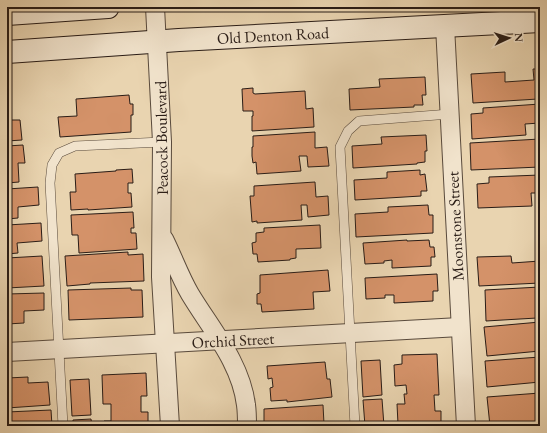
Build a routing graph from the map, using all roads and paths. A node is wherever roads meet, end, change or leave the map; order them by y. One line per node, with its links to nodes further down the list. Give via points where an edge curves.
1 (108, 7): 3 (main road)
2 (155, 7): 6 (street, Peacock Boulevard)
3 (7, 14)
4 (540, 21): 5 (main road, Old Denton Road)
5 (445, 26): 6 (main road, Old Denton Road); 8 (street, Moonstone Street)
6 (158, 42): 7 (main road, Old Denton Road); 9 (street, Peacock Boulevard)
7 (7, 52)
8 (450, 114): 11 (street, Moonstone Street); 12 (lane, via 359,121 348,131 340,147)
9 (162, 142): 10 (street, Peacock Boulevard); 15 (lane, via 75,146 59,153 52,165 50,183)
10 (162, 235): 13 (street, Peacock Boulevard, via 189,293); 14 (street, Peacock Boulevard, via 161,277)
11 (460, 327): 12 (street, Orchid Street); 21 (street, Moonstone Street)
12 (350, 333): 13 (street, Orchid Street); 20 (lane)
13 (220, 341): 14 (street, Orchid Street); 19 (street, Peacock Boulevard, via 242,387)
14 (166, 343): 15 (street, Orchid Street); 18 (street, Peacock Boulevard)
15 (59, 350): 16 (street, Orchid Street); 17 (lane)
16 (7, 352)
17 (63, 426)
18 (170, 426)
19 (248, 426)
20 (355, 426)
21 (466, 426)

